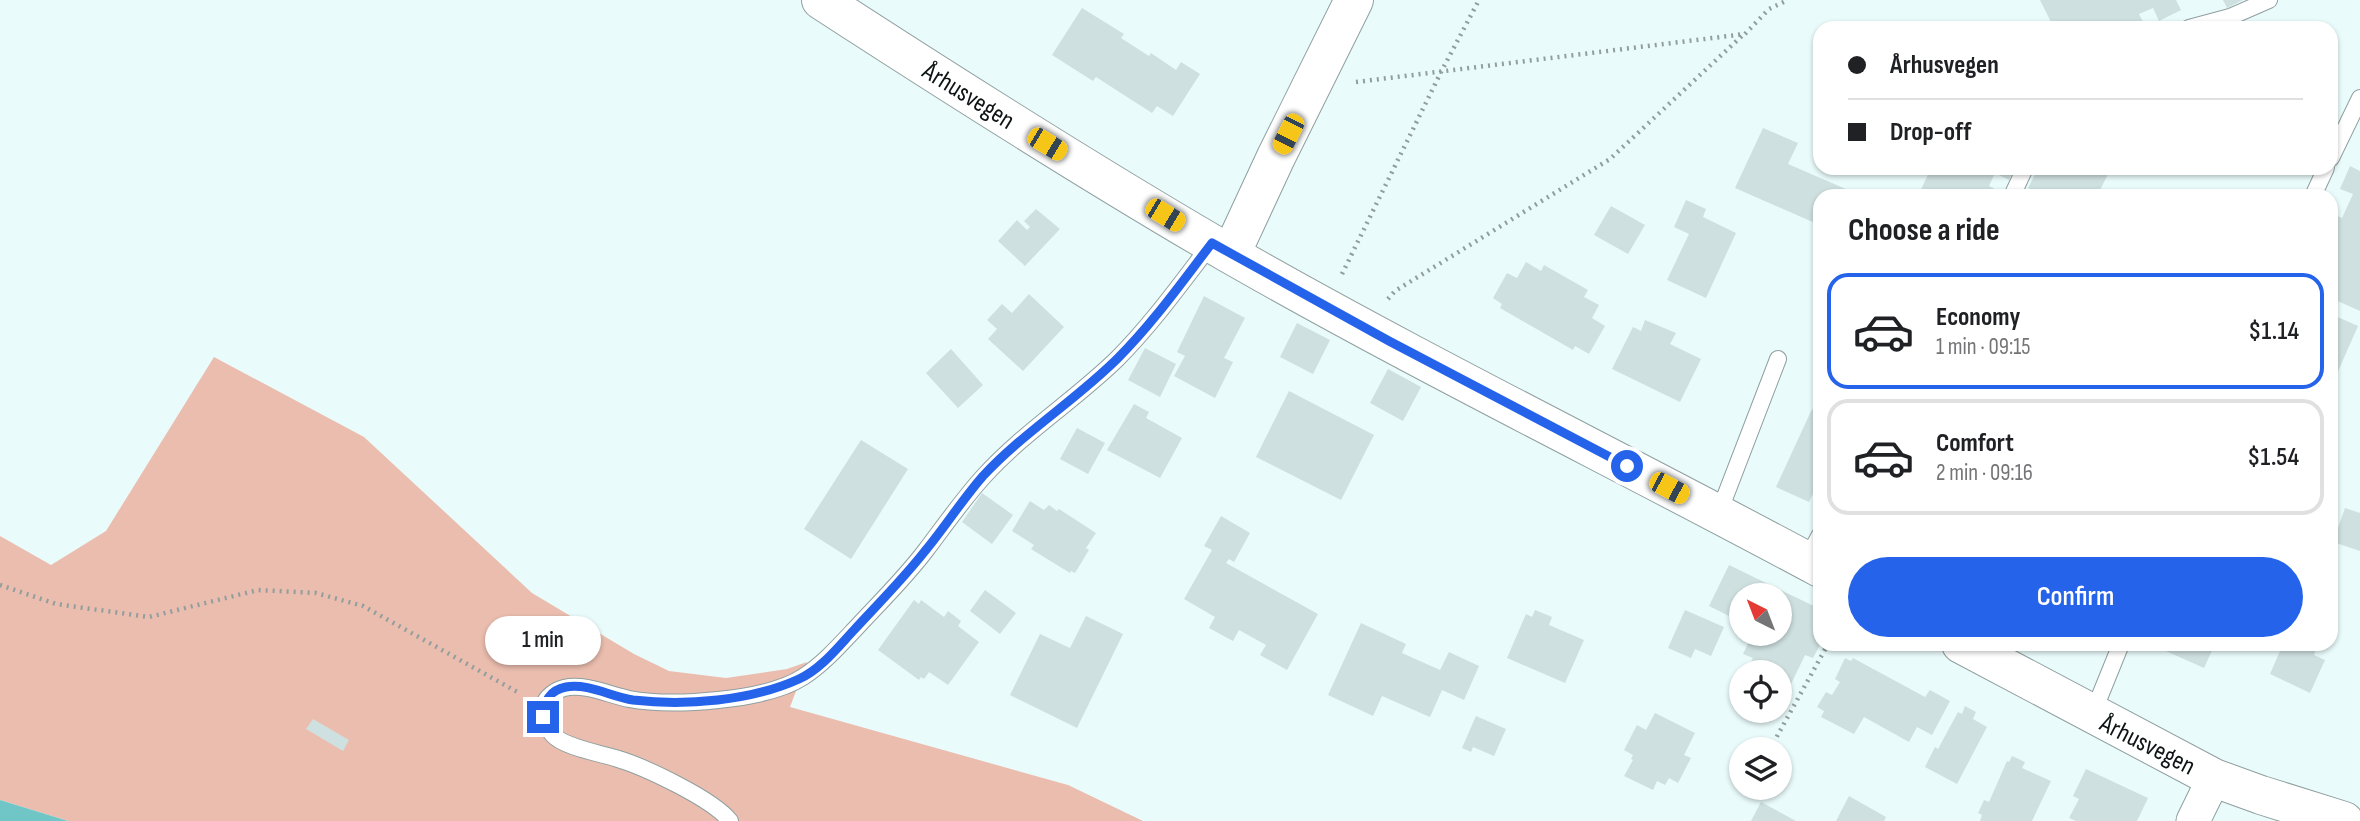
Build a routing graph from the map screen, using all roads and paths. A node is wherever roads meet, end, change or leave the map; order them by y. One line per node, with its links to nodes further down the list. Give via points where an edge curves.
1 (821, 0): 12 (street, Århusvegen, via 977,102)
2 (1354, 0): 9 (street)
3 (1479, 0): 8 (path)
4 (1788, 0): 7 (path, via 1769,9)
5 (2269, 0): 6 (lane)
6 (2215, 21)
7 (1745, 34): 8 (path); 14 (path, via 1610,159 1395,291)
8 (1441, 72): 9 (path); 13 (path)
9 (1311, 88): 12 (street)
10 (2360, 98): 11 (lane)
11 (2338, 144)
12 (1222, 249): 13 (street, Århusvegen); 22 (lane, via 1118,358 982,477 926,551 829,657 802,678 765,692 693,703 632,700 565,687 554,691)
13 (1326, 306): 14 (street, Århusvegen)
14 (1365, 327): 16 (street, Århusvegen)
15 (1779, 359): 16 (lane)
16 (1718, 514): 17 (street, Århusvegen)
17 (1813, 553)
18 (0, 585): 22 (path, via 56,604 149,617 258,590 316,593 363,606)
19 (1824, 651): 24 (path)
20 (1974, 651): 23 (street, Århusvegen)
21 (2118, 651): 23 (lane)
22 (543, 706): 26 (lane, via 543,717 553,735 564,743 619,759 689,791 722,810)
23 (2092, 715): 25 (street, Århusvegen)
24 (1777, 737)
25 (2214, 778): 27 (street); 28 (street, Århusvegen)
26 (730, 821)
27 (2193, 821)
28 (2344, 821)

